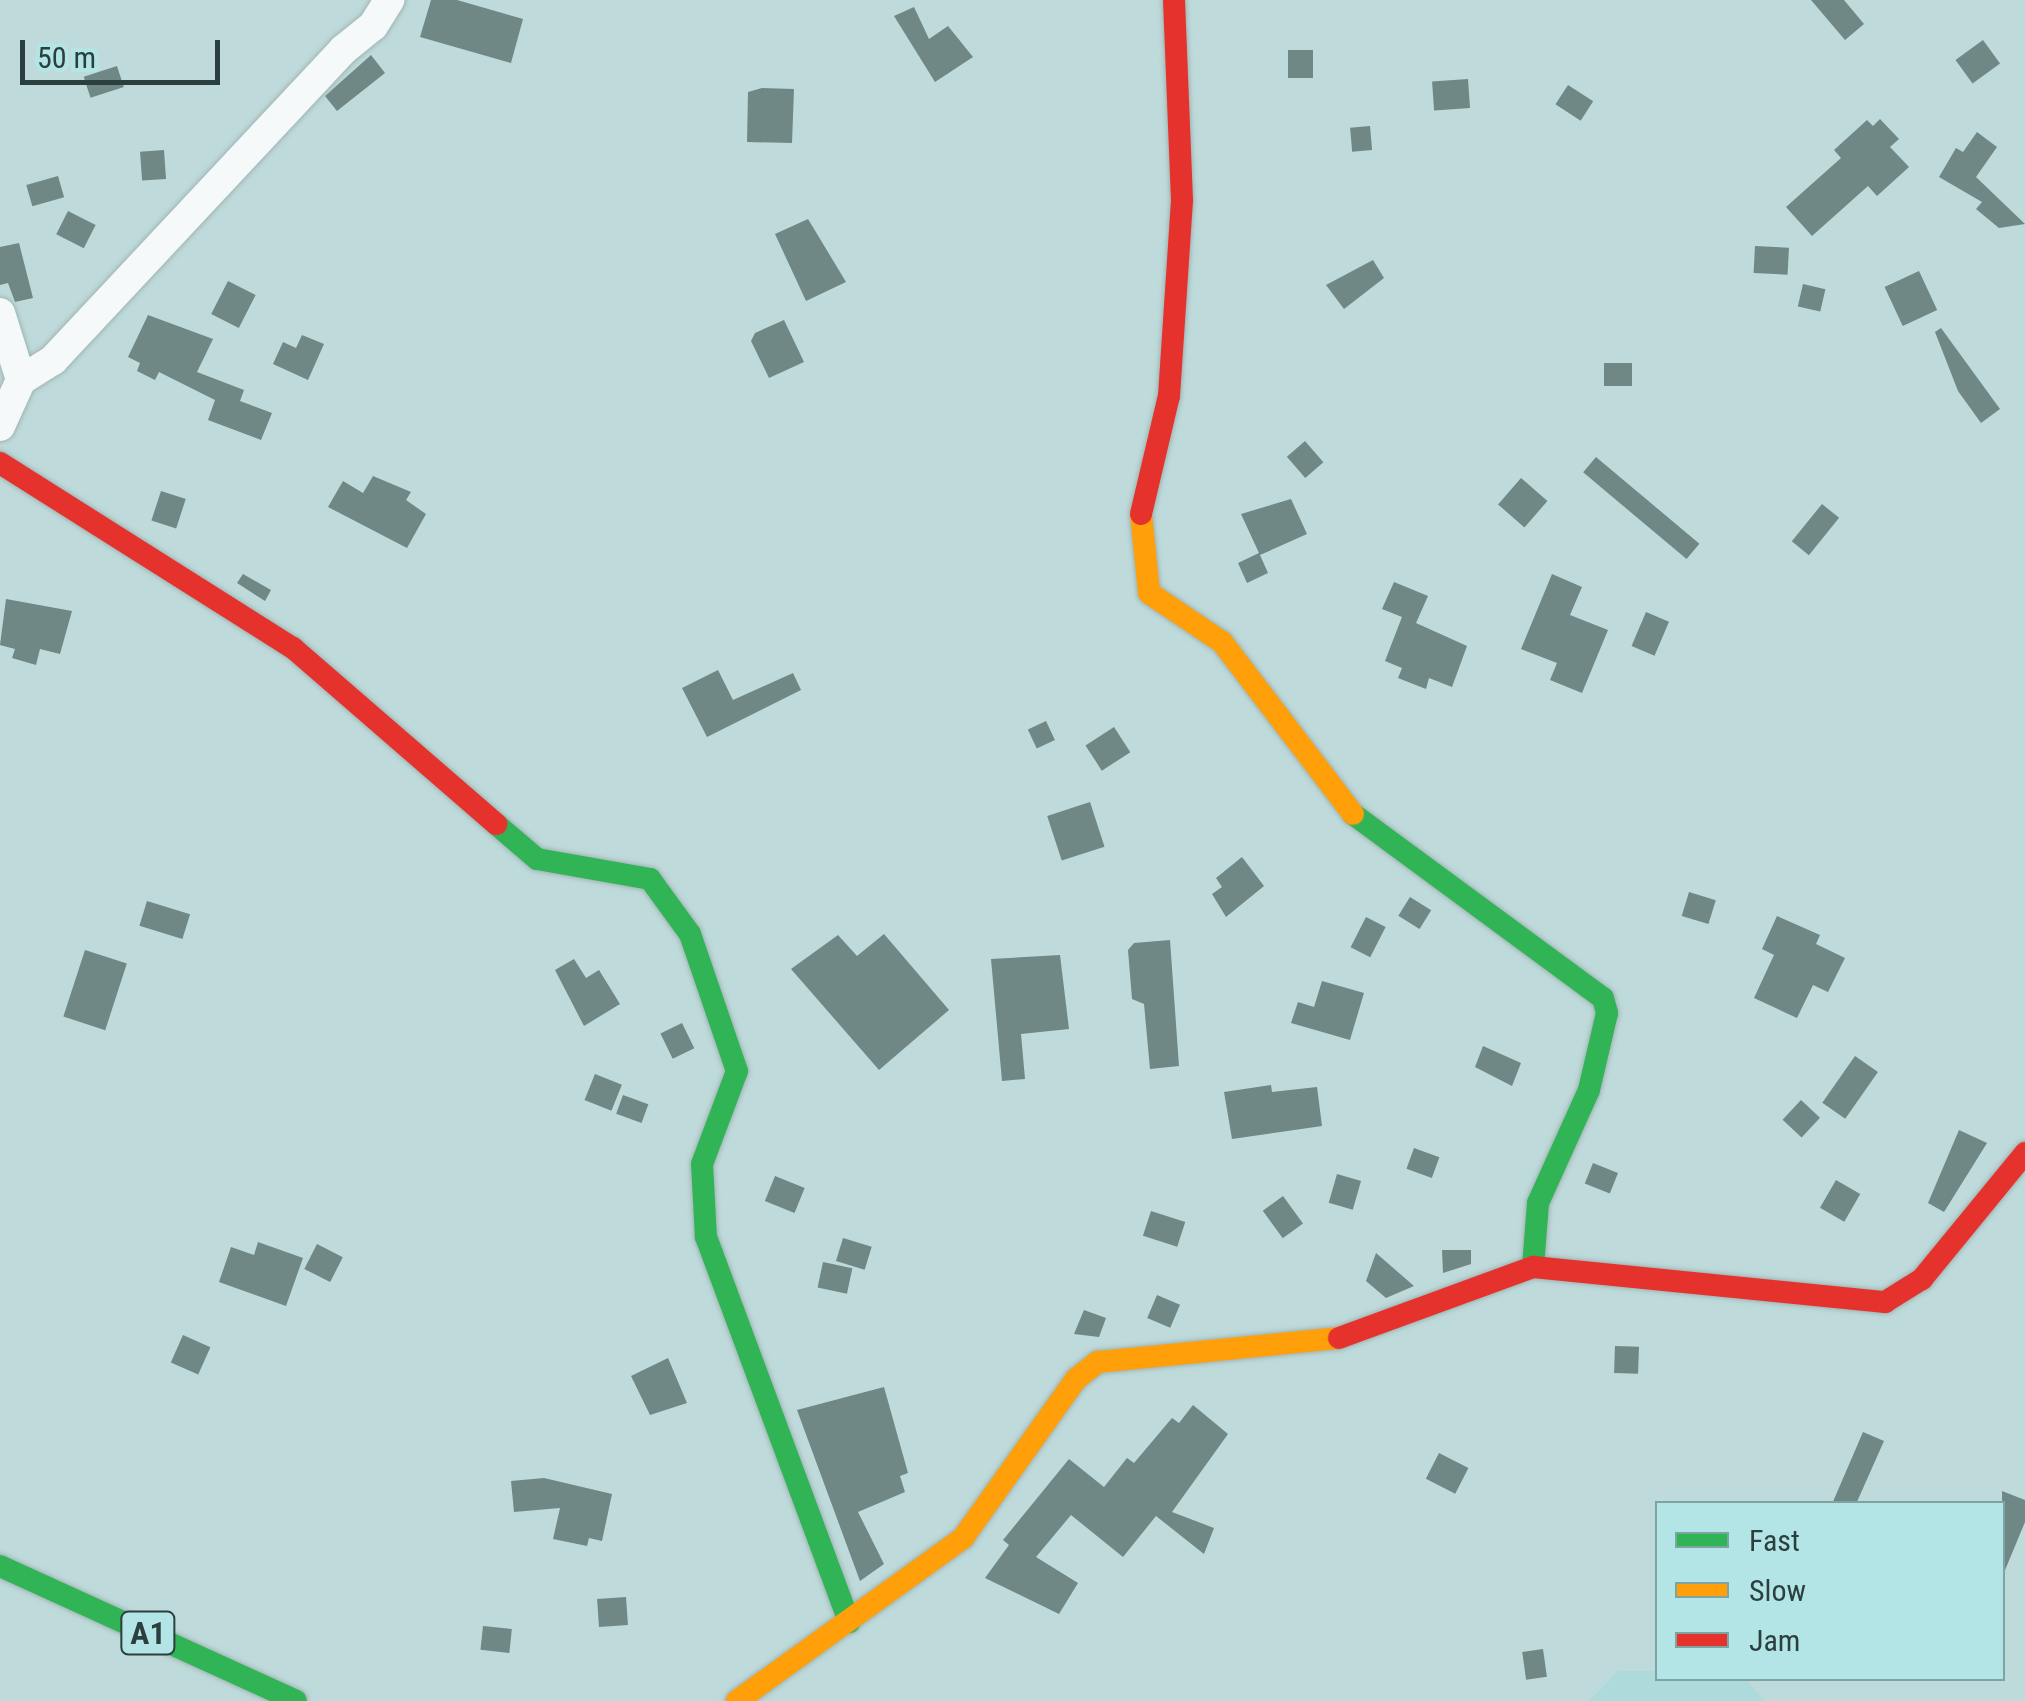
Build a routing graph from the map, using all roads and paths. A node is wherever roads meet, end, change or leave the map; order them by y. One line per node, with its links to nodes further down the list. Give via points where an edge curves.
1 (390, 0): 4 (street, via 373,26 343,50 53,360)
2 (1174, 0): 8 (main road, via 1182,200 1169,396 1141,510 1149,593 1222,642 1355,817 1603,998 1607,1013 1589,1090 1538,1203)
3 (0, 312): 4 (street)
4 (22, 380): 5 (street)
5 (0, 426)
6 (0, 463): 10 (main road, via 293,648 537,860 650,880 690,934 738,1070 702,1164 706,1237)
7 (2025, 1153): 8 (main road, via 1922,1278 1885,1302)
8 (1533, 1267): 10 (main road, via 1356,1336 1098,1362 1076,1379 963,1538)
9 (0, 1566): 11 (main road, A1)
10 (849, 1622): 12 (main road)
11 (296, 1701)
12 (737, 1701)

